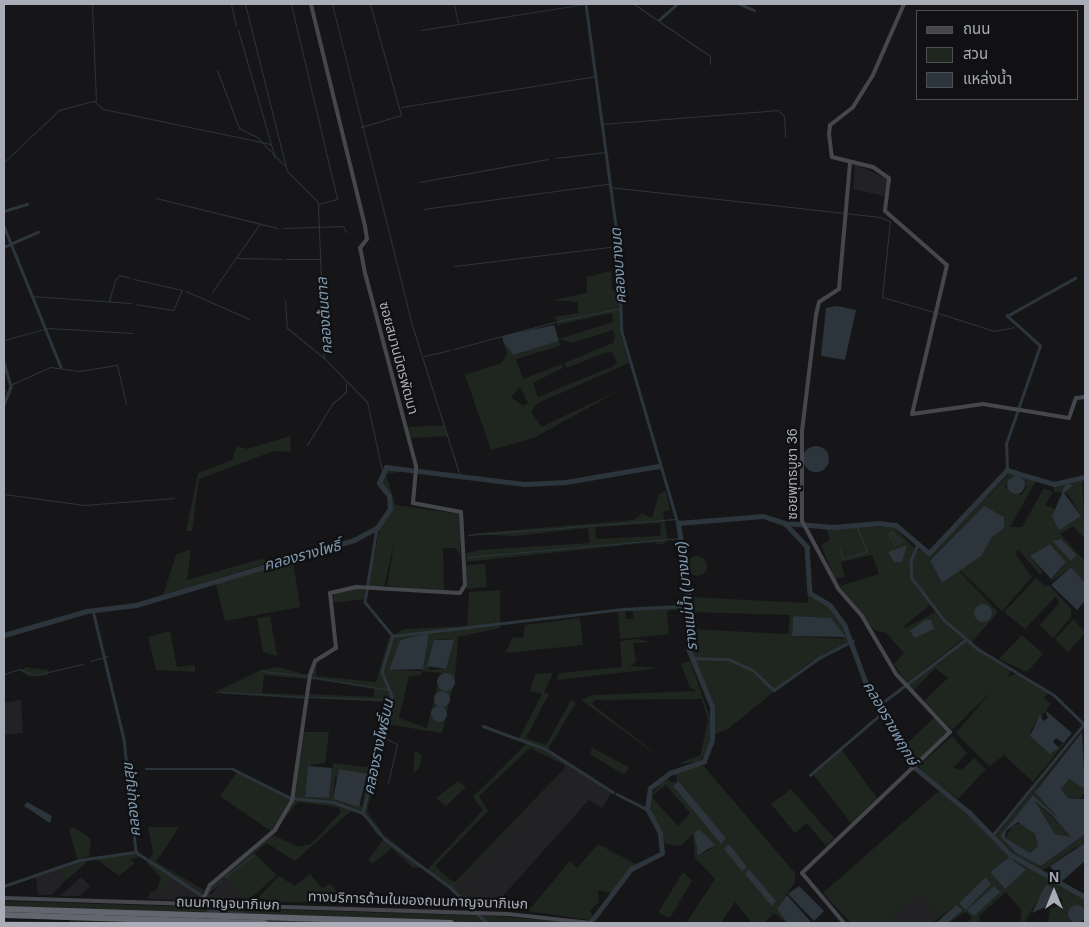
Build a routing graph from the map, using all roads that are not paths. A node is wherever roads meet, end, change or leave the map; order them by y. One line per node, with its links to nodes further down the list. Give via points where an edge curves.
1 (311, 4): 6 (street, ซอยสมานมิตรพัฒนา, via 366,233 360,247 365,273 416,466 414,505 463,514 464,588 452,593 361,587 329,594 336,648 314,663 306,696 292,801 271,834 205,891)
2 (904, 4): 3 (street, via 889,45 863,92 829,127 831,155)
3 (850, 163): 4 (street, via 872,167 889,178 885,212 947,265 933,311 913,415 983,404 1069,418 1076,398); 12 (street, ซอยพุทธบูชา 36, via 839,289 819,302 816,315 802,431 802,523 819,546 838,588 862,616 904,683 950,732 802,873)
4 (1085, 398)
5 (4, 898): 6 (street, ทางบริการด้านในของถนนกาญจนาภิเษก)
6 (204, 904): 11 (street, ทางบริการด้านในของถนนกาญจนาภิเษก, via 495,914)
7 (4, 909): 10 (highway, ถนนกาญจนาภิเษก)
8 (4, 915): 9 (highway, ถนนกาญจนาภิเษก)
9 (265, 923)
10 (451, 923)
11 (591, 923)
12 (844, 923)

